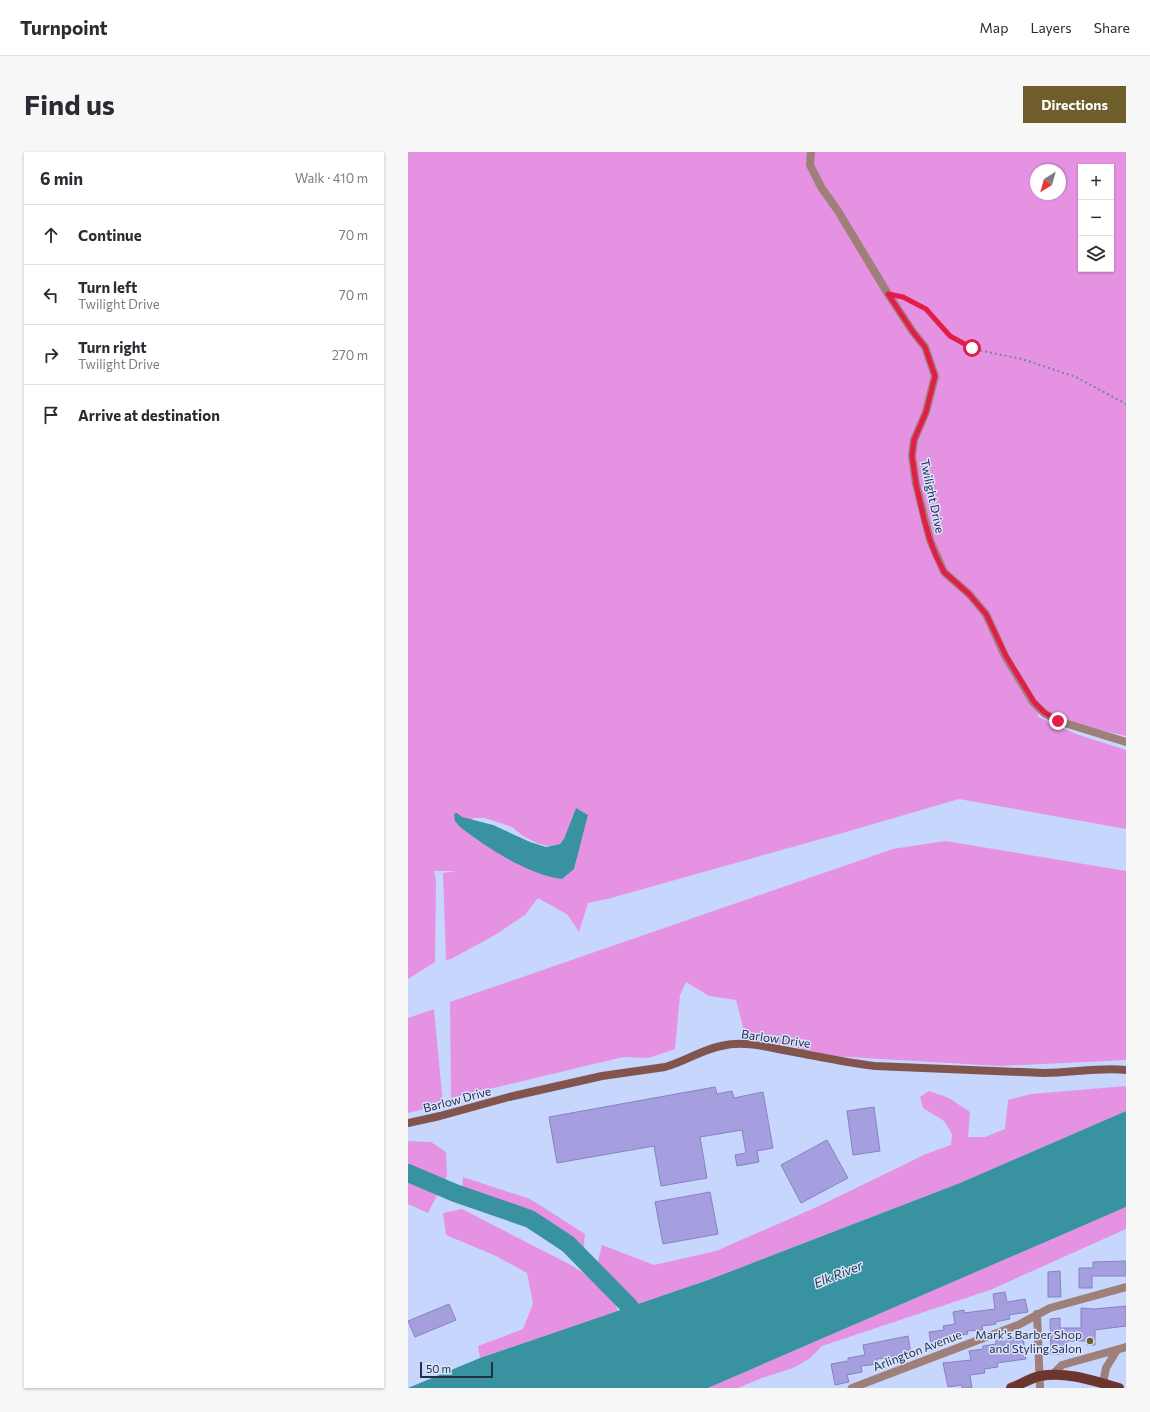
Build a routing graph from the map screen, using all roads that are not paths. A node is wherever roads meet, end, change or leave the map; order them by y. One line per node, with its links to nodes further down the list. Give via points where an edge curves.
1 (811, 152): 2 (street, Twilight Drive, via 810,165 821,187 888,294 925,347 935,376 926,412 914,440 912,456 922,512 930,540 944,572 969,594 986,614 1006,656 1034,702 1044,712 1058,721)
2 (1126, 742)
3 (1126, 1070): 4 (street, Barlow Drive, via 1044,1073 875,1066 758,1045 730,1044 674,1065 602,1076)
4 (408, 1123)
5 (1126, 1287): 6 (street, Arlington Avenue)
6 (1037, 1314): 10 (street); 12 (street, Arlington Avenue, via 1018,1325)
7 (1126, 1347): 8 (street)
8 (1117, 1350): 9 (street, via 1062,1365); 11 (street, via 1106,1368)
9 (1052, 1375): 10 (main road); 11 (main road, via 1078,1376)
10 (1040, 1376): 13 (main road); 14 (street)
11 (1103, 1383): 15 (main road)
12 (853, 1388)
13 (1011, 1388)
14 (1040, 1388)
15 (1120, 1388)

